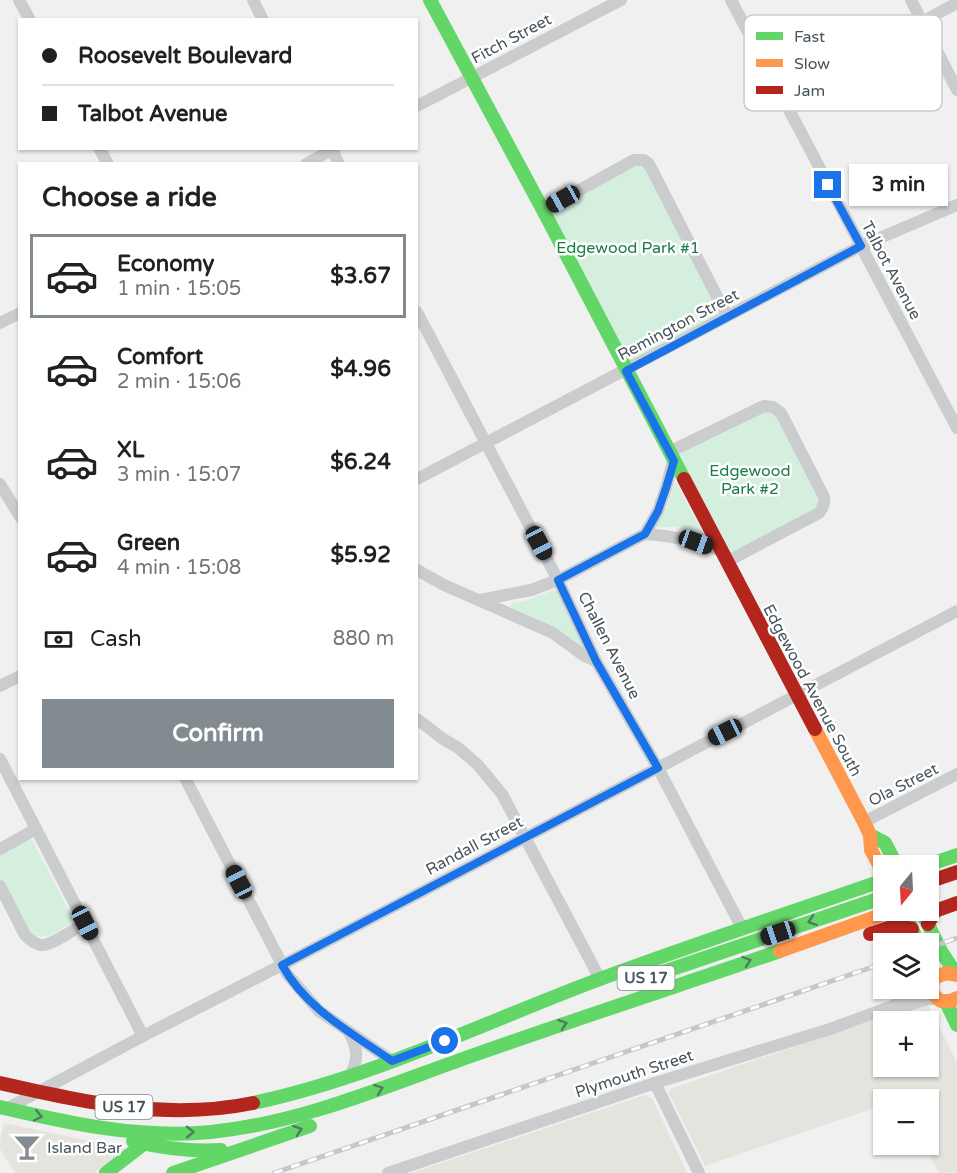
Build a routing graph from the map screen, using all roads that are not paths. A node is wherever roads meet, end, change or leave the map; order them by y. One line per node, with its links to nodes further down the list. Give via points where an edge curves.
1 (19, 0): 10 (street)
2 (253, 0): 11 (street)
3 (430, 0): 14 (main road)
4 (621, 0): 14 (street, Fitch Street)
5 (731, 0): 12 (street, Talbot Avenue)
6 (911, 0): 8 (street)
7 (957, 3): 9 (street)
8 (919, 15)
9 (934, 15)
10 (29, 18)
11 (262, 18)
12 (744, 25)
13 (942, 60): 15 (street)
14 (472, 77): 16 (street, Fitch Street); 21 (main road)
15 (957, 90)
16 (418, 105)
17 (789, 111): 22 (street, Talbot Avenue)
18 (330, 150): 19 (street)
19 (309, 162)
20 (957, 205): 22 (street, Remington Street)
21 (543, 210): 25 (street, via 634,160 644,160); 27 (main road)
22 (861, 246): 25 (street, Remington Street); 28 (street, Talbot Avenue)
23 (18, 314): 26 (street)
24 (418, 314): 29 (street, Challen Avenue)
25 (727, 316): 27 (street, Remington Street)
26 (0, 323)
27 (626, 371): 29 (street, Remington Street); 30 (main road)
28 (957, 428)
29 (486, 442): 31 (street, Remington Street); 37 (street, Challen Avenue)
30 (671, 456): 34 (street, via 666,488); 35 (main road, Edgewood Avenue South); 35 (street, via 764,405 781,413 825,502 819,513)
31 (418, 478)
32 (0, 484): 33 (street)
33 (6, 507)
34 (645, 534): 35 (street, via 696,542); 37 (street)
35 (725, 556): 43 (main road, Edgewood Avenue South)
36 (418, 571): 38 (street)
37 (558, 580): 38 (street); 40 (street, Challen Avenue)
38 (480, 600): 40 (street, via 553,633)
39 (957, 611): 43 (street, Randall Street)
40 (596, 661): 48 (street, Challen Avenue)
41 (18, 677): 42 (street)
42 (0, 686)
43 (798, 695): 48 (street, Randall Street); 51 (main road, Edgewood Avenue South)
44 (418, 720): 45 (street)
45 (430, 729): 46 (street); 53 (street, via 477,764 492,781)
46 (418, 733)
47 (0, 759): 52 (street)
48 (658, 768): 53 (street, Randall Street); 70 (street, Challen Avenue)
49 (957, 774): 51 (street, Ola Street)
50 (186, 780): 75 (street)
51 (867, 828): 55 (main road, Edgewood Avenue South); 56 (main road, Edgewood Avenue South, via 885,843)
52 (36, 829): 54 (street); 68 (street)
53 (525, 838): 75 (street, Randall Street); 77 (street)
54 (0, 849)
55 (874, 855)
56 (891, 855)
57 (957, 855): 58 (main road)
58 (939, 861)
59 (957, 872): 60 (main road)
60 (939, 878)
61 (873, 884): 70 (main road)
62 (0, 886): 68 (street, via 25,935 41,945)
63 (873, 900): 78 (main road, US 17, one-way to 78)
64 (957, 903): 69 (main road, via 935,911)
65 (873, 918): 95 (main road, US 17, one-way to 65, via 208,1132 258,1126 307,1114)
66 (908, 921): 71 (main road)
67 (926, 921): 69 (main road)
68 (85, 923): 84 (street)
69 (928, 924): 76 (main road)
70 (742, 928): 77 (main road)
71 (912, 929): 72 (main road); 73 (main road, via 895,925)
72 (914, 933)
73 (861, 937)
74 (816, 952): 79 (main road)
75 (282, 965): 83 (street, via 319,1011); 84 (street, Randall Street)
76 (957, 974): 81 (main road, via 948,972 934,978)
77 (600, 979): 85 (main road)
78 (621, 986)
79 (704, 991)
80 (598, 994): 85 (main road, US 17)
81 (940, 994): 82 (main road); 90 (street, Plymouth Street, via 903,998 890,1007 830,1029)
82 (957, 1025)
83 (348, 1031): 86 (street); 87 (street, via 357,1056)
84 (143, 1036): 91 (street, Randall Street)
85 (423, 1050): 86 (main road, US 17)
86 (392, 1061): 87 (main road, US 17)
87 (350, 1076): 92 (main road, US 17, via 243,1106)
88 (445, 1079): 97 (main road, one-way to 88)
89 (0, 1083): 91 (main road, US 17)
90 (655, 1083): 100 (street, Plymouth Street); 101 (street)
91 (40, 1091): 92 (main road, US 17, via 137,1109); 93 (street, Randall Street)
92 (208, 1109): 95 (main road, via 165,1125)
93 (2, 1110): 94 (main road, US 17, one-way to 94)
94 (69, 1123): 95 (main road, US 17); 96 (main road)
95 (157, 1132): 96 (main road)
96 (145, 1144): 97 (main road, via 208,1152); 98 (main road)
97 (243, 1149): 99 (main road)
98 (106, 1173)
99 (173, 1173)
100 (388, 1173)
101 (699, 1173)

